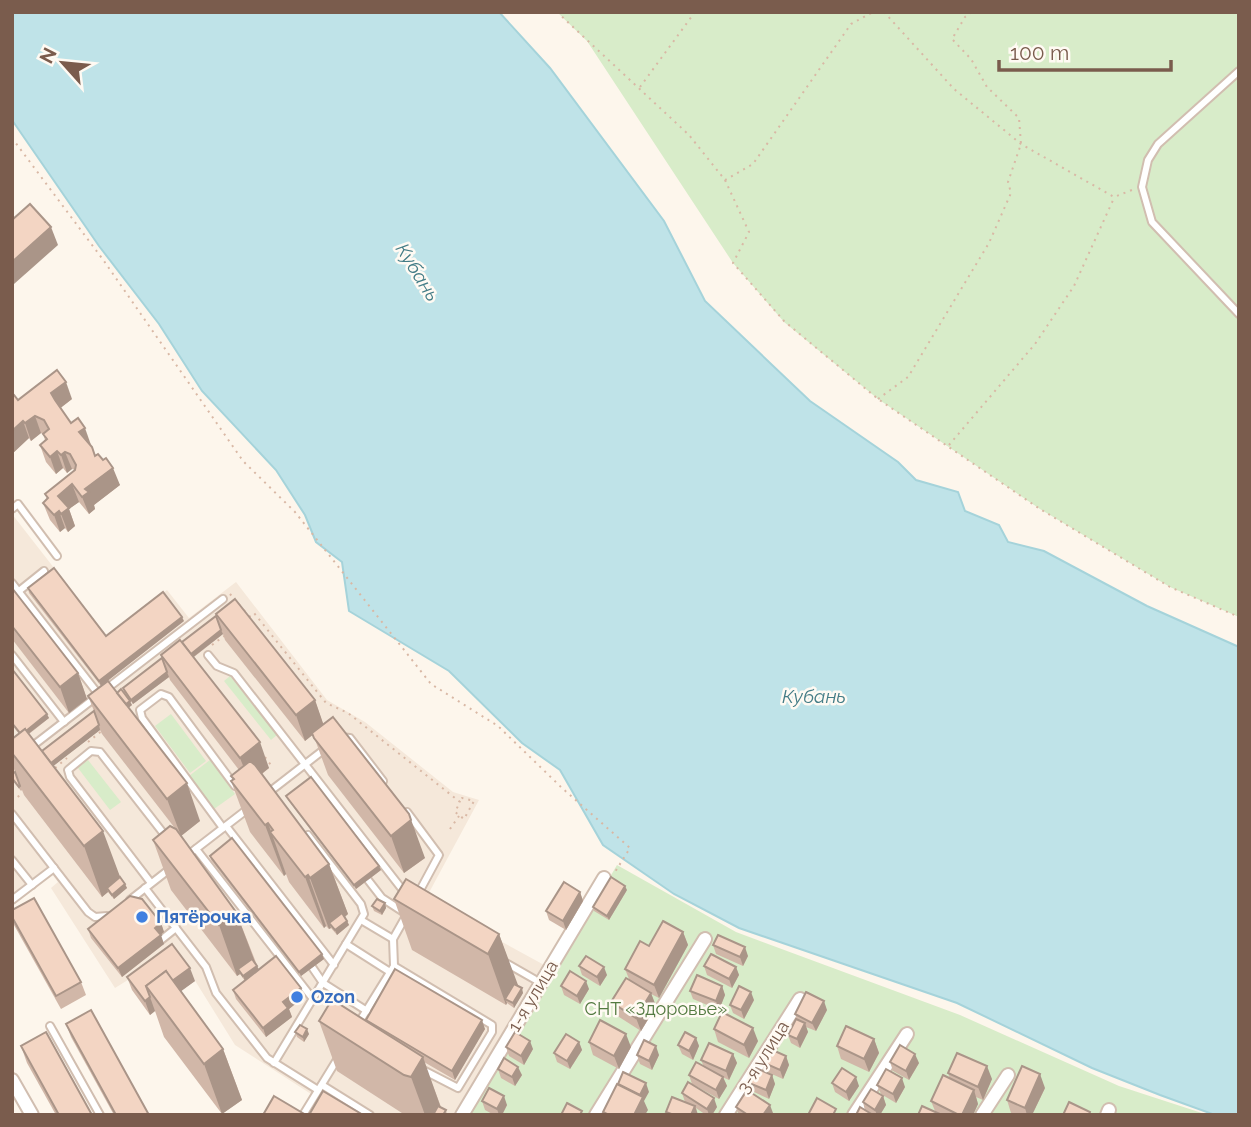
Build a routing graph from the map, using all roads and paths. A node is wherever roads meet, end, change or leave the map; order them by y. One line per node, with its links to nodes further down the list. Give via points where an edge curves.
1 (557, 12): 7 (path)
2 (695, 12): 7 (path)
3 (873, 12): 10 (path, via 851,24 753,164)
4 (884, 12): 9 (path, via 954,89)
5 (972, 12): 9 (path, via 952,39 971,59 987,87 1019,118)
6 (1239, 71): 11 (lane, via 1158,144 1148,160)
7 (639, 89): 10 (path, via 689,135)
8 (12, 138): 57 (path, via 243,461 295,512 431,684 498,726 629,848)
9 (1021, 144): 12 (path); 14 (path, via 1008,182 1011,193 989,243 908,377)
10 (725, 180): 14 (path, via 749,232 733,263 784,321)
11 (1142, 187): 12 (path); 13 (lane, via 1152,222)
12 (1114, 197): 15 (path, via 1074,286 1035,344)
13 (1239, 314)
14 (878, 399): 15 (path)
15 (948, 445): 25 (path, via 1040,509 1170,587)
16 (12, 498): 17 (lane)
17 (15, 507): 18 (lane)
18 (57, 556)
19 (44, 571): 22 (lane, via 39,580)
20 (12, 574): 21 (lane)
21 (12, 582): 22 (lane)
22 (19, 591): 28 (lane)
23 (223, 599): 28 (lane)
24 (249, 617): 41 (path, via 254,613 326,703 348,713)
25 (1239, 617)
26 (12, 654): 29 (lane)
27 (208, 655): 32 (lane, via 217,666 232,670)
28 (99, 695): 29 (lane)
29 (64, 722): 30 (lane, via 26,752)
30 (19, 743)
31 (265, 757): 33 (path)
32 (306, 764): 34 (lane); 36 (lane, via 341,736 348,736); 42 (lane, via 412,903 439,855)
33 (273, 768)
34 (290, 776): 35 (lane); 37 (lane)
35 (295, 783)
36 (386, 785)
37 (272, 790): 40 (lane); 43 (lane)
38 (240, 793): 46 (lane, via 169,697 161,694 143,706 142,718)
39 (246, 800): 43 (lane)
40 (281, 800)
41 (460, 802): 45 (path, via 455,812); 45 (path, via 462,798 474,801 464,819)
42 (401, 804)
43 (251, 807): 46 (lane)
44 (12, 814): 56 (lane)
45 (459, 815): 47 (path)
46 (225, 827): 49 (lane); 72 (lane)
47 (450, 829)
48 (305, 831): 65 (lane, via 361,904)
49 (211, 837): 50 (lane); 52 (lane)
50 (217, 844)
51 (173, 846): 61 (lane, via 100,752 91,751 68,770 69,778)
52 (196, 849): 54 (lane); 79 (lane)
53 (178, 852): 54 (lane)
54 (183, 859): 61 (lane)
55 (12, 860): 60 (lane)
56 (54, 868): 60 (lane); 64 (lane, via 88,912 102,919)
57 (616, 871)
58 (604, 878): 100 (street, 1-я улица)
59 (368, 880): 67 (lane, via 383,898 408,911)
60 (32, 885): 62 (lane)
61 (148, 886): 63 (lane); 66 (lane)
62 (12, 900)
63 (120, 908)
64 (112, 914)
65 (361, 920): 67 (lane); 70 (lane)
66 (176, 928): 69 (lane); 82 (lane, via 206,967 216,993)
67 (393, 939): 74 (lane)
68 (705, 939): 101 (street)
69 (161, 940)
70 (346, 944): 72 (lane); 74 (lane)
71 (500, 960): 75 (lane)
72 (334, 965): 76 (lane)
73 (312, 967): 76 (lane)
74 (392, 969): 77 (lane); 90 (lane, via 492,1025 458,1087)
75 (534, 979)
76 (323, 982): 79 (lane); 83 (lane)
77 (382, 986): 78 (lane); 83 (lane)
78 (390, 990)
79 (313, 999): 89 (lane)
80 (800, 999): 102 (street, 3-я улица)
81 (237, 1003): 82 (lane)
82 (229, 1009): 89 (lane)
83 (367, 1011): 84 (lane); 87 (lane, via 355,1030)
84 (375, 1016)
85 (50, 1026): 97 (lane)
86 (907, 1034): 103 (street)
87 (365, 1036)
88 (344, 1048): 93 (lane)
89 (274, 1063): 93 (lane)
90 (416, 1066)
91 (1008, 1074): 104 (street)
92 (12, 1080): 96 (street)
93 (320, 1087): 94 (lane); 99 (lane)
94 (308, 1107): 95 (lane); 98 (lane)
95 (317, 1112)
96 (32, 1115)
97 (100, 1115)
98 (303, 1115)
99 (370, 1115)
100 (462, 1115)
101 (596, 1115)
102 (726, 1115)
103 (854, 1115)
104 (982, 1115)

